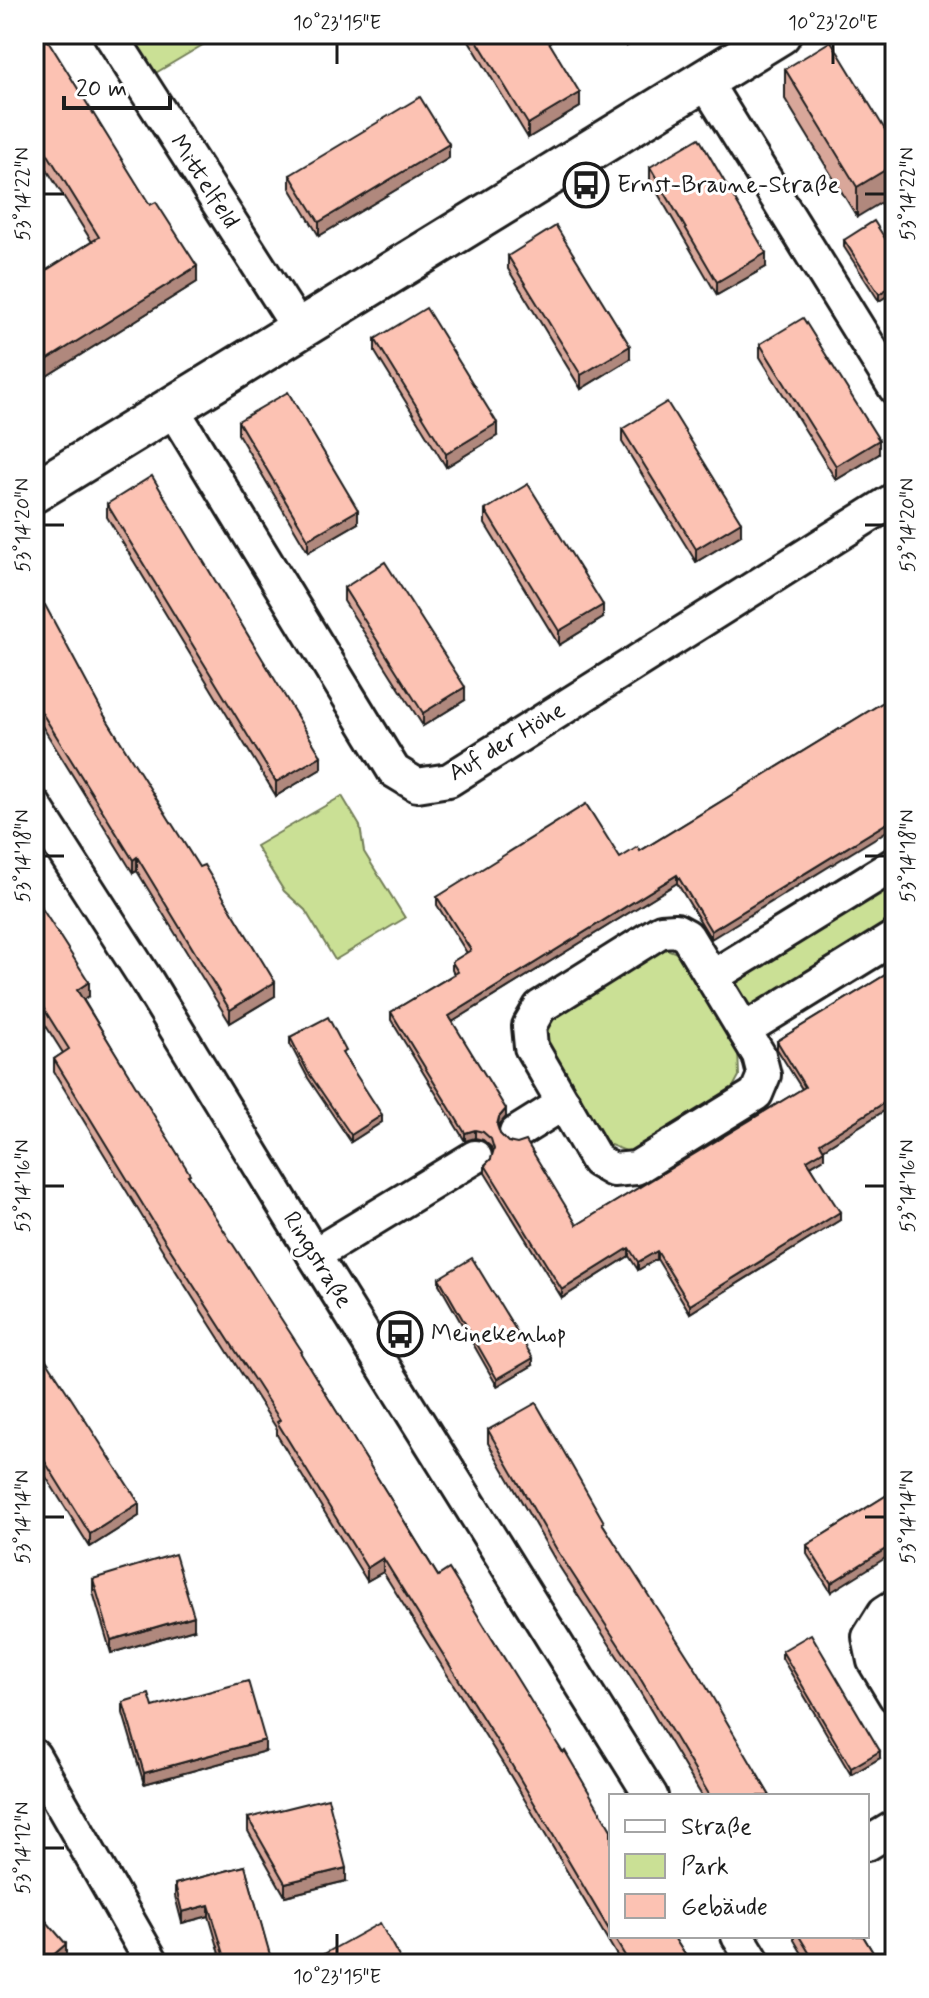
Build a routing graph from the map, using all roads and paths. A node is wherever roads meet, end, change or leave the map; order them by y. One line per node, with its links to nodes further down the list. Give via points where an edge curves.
1 (110, 34): 4 (street, Mittelfeld)
2 (780, 34): 3 (street)
3 (704, 80): 4 (street); 5 (street)
4 (299, 329): 6 (street)
5 (895, 388)
6 (172, 408): 7 (street); 8 (street, Auf der Höhe, via 394,771 417,785 449,780)
7 (34, 492)
8 (895, 499)
9 (34, 805): 17 (street, Ringstraße)
10 (895, 864): 12 (street)
11 (895, 937): 13 (street)
12 (712, 977): 13 (street); 14 (street, via 687,936 661,931 540,1007 529,1026 531,1047)
13 (744, 1030): 14 (street, via 764,1075 756,1094 636,1168 613,1170 597,1161)
14 (564, 1103): 15 (street)
15 (516, 1133)
16 (475, 1157): 17 (street)
17 (314, 1255): 21 (street, Ringstraße)
18 (895, 1606): 19 (street, via 869,1637 874,1661)
19 (895, 1696)
20 (34, 1756): 25 (street)
21 (650, 1794)
22 (895, 1827): 23 (street)
23 (869, 1843)
24 (739, 1938): 26 (street)
25 (153, 1964)
26 (755, 1964)

